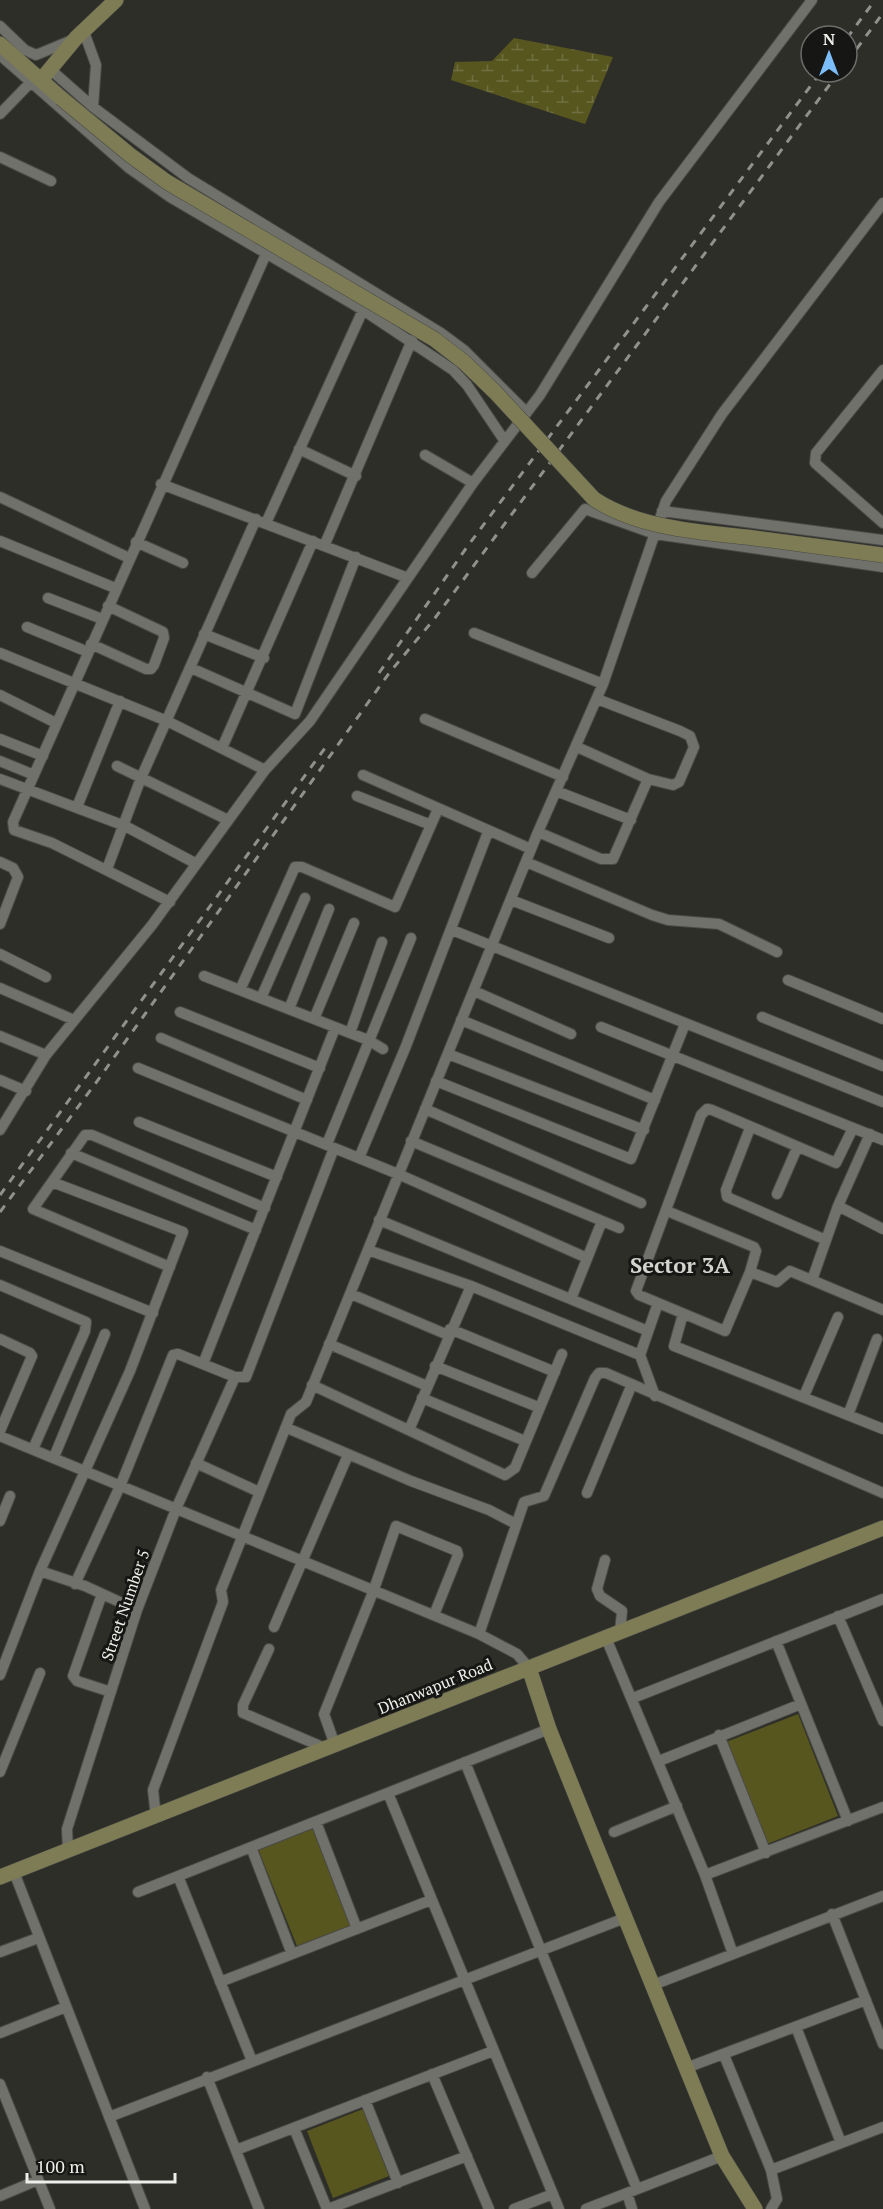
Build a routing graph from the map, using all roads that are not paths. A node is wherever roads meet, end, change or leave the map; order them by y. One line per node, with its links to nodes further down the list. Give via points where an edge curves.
1 (116, 0): 4 (street)
2 (812, 0): 19 (street, via 659,202)
3 (0, 26): 4 (street, via 25,50 36,55)
4 (80, 35): 7 (street); 8 (street, via 96,65)
5 (0, 44): 7 (street)
6 (0, 56): 7 (street)
7 (41, 78): 8 (street); 9 (street); 13 (street, via 129,168); 36 (street, bridge, via 167,182 434,339 464,362 594,499 608,508 636,518 707,532)
8 (93, 107): 14 (street, via 188,178)
9 (0, 114)
10 (0, 157): 11 (street)
11 (51, 181)
12 (883, 203): 27 (street, via 722,414)
13 (266, 254): 15 (street); 25 (street)
14 (328, 264): 15 (street); 19 (street, via 464,350)
15 (322, 287): 16 (street)
16 (363, 310): 17 (street); 21 (street)
17 (412, 340): 20 (street, via 460,378); 23 (street)
18 (883, 370): 29 (street, via 816,453 815,462)
19 (526, 412): 20 (street)
20 (504, 440): 24 (street)
21 (299, 449): 23 (street); 28 (street)
22 (425, 455): 24 (street)
23 (356, 476): 34 (street)
24 (473, 483): 42 (street)
25 (161, 484): 28 (street); 33 (street)
26 (0, 497): 38 (street)
27 (662, 511): 30 (street); 31 (street)
28 (261, 521): 32 (street); 49 (street)
29 (883, 523)
30 (655, 534): 40 (street); 41 (street, via 585,509); 55 (street)
31 (883, 540)
32 (313, 541): 34 (street); 52 (street)
33 (136, 542): 38 (street); 39 (street)
34 (325, 544): 37 (street)
35 (2, 546): 43 (street)
36 (883, 555)
37 (356, 557): 42 (street); 60 (street)
38 (129, 558): 43 (street)
39 (183, 563)
40 (883, 567)
41 (532, 573)
42 (408, 578): 63 (street)
43 (115, 588): 45 (street)
44 (48, 598): 46 (street)
45 (108, 606): 46 (street); 50 (street, via 163,633 154,665 146,669)
46 (102, 620): 50 (street)
47 (27, 627): 50 (street)
48 (474, 633): 55 (street)
49 (204, 634): 52 (street); 53 (street)
50 (90, 648): 54 (street)
51 (0, 653): 54 (street)
52 (264, 658): 56 (street)
53 (191, 668): 56 (street); 62 (street)
54 (74, 684): 59 (street); 64 (street)
55 (603, 684): 58 (street)
56 (247, 692): 60 (street); 67 (street)
57 (0, 695): 64 (street)
58 (597, 699): 66 (street); 77 (street, via 680,731 694,741 679,782 673,785)
59 (120, 701): 62 (street); 81 (street)
60 (295, 714): 63 (street)
61 (425, 719): 74 (street)
62 (167, 721): 67 (street); 75 (street)
63 (310, 721): 71 (street)
64 (56, 723): 68 (street)
65 (0, 739): 68 (street)
66 (577, 747): 74 (street); 77 (street)
67 (222, 748): 71 (street)
68 (43, 756): 72 (street)
69 (0, 761): 72 (street)
70 (117, 766): 75 (street)
71 (265, 770): 83 (street)
72 (34, 775): 78 (street)
73 (363, 775): 82 (street)
74 (563, 777): 79 (street)
75 (141, 778): 83 (street); 86 (street)
76 (0, 779): 78 (street)
77 (648, 779): 84 (street)
78 (28, 790): 81 (street); 93 (street, via 13,822 14,830)
79 (556, 791): 84 (street); 88 (street)
80 (357, 796): 85 (street)
81 (77, 807): 86 (street)
82 (438, 809): 85 (street); 87 (street)
83 (228, 820): 92 (street)
84 (632, 820): 88 (street, via 616,855 608,860)
85 (431, 825): 111 (street, via 394,907 295,867)
86 (125, 826): 92 (street); 93 (street)
87 (488, 832): 89 (street); 100 (street)
88 (538, 832): 89 (street)
89 (531, 849): 91 (street)
90 (0, 862): 99 (street, via 13,868 18,876)
91 (526, 862): 95 (street); 105 (street, via 652,915 719,924)
92 (195, 863): 96 (street)
93 (107, 869): 96 (street)
94 (305, 898): 113 (street)
95 (511, 900): 102 (street); 104 (street)
96 (170, 902): 119 (street)
97 (329, 909): 114 (street)
98 (354, 923): 117 (street)
99 (0, 924)
100 (452, 930): 104 (street); 155 (street)
101 (411, 938): 128 (street)
102 (609, 938)
103 (382, 942): 124 (street)
104 (492, 945): 112 (street); 121 (street)
105 (777, 952)
106 (0, 954): 108 (street)
107 (204, 976): 111 (street)
108 (46, 977)
109 (788, 980): 118 (street)
110 (0, 988): 119 (street)
111 (240, 990): 113 (street)
112 (474, 991): 120 (street); 125 (street)
113 (261, 998): 114 (street)
114 (289, 1009): 117 (street)
115 (180, 1012): 135 (street)
116 (762, 1017): 133 (street)
117 (314, 1019): 123 (street)
118 (883, 1019)
119 (74, 1020): 131 (street)
120 (461, 1020): 130 (street); 140 (street)
121 (685, 1024): 132 (street); 141 (street)
122 (601, 1027): 132 (street)
123 (335, 1028): 124 (street); 135 (street)
124 (350, 1033): 128 (street)
125 (571, 1034)
126 (0, 1036): 131 (street)
127 (161, 1038): 139 (street)
128 (368, 1040): 129 (street); 152 (street)
129 (383, 1049)
130 (448, 1054): 137 (street); 147 (street)
131 (46, 1055): 138 (street)
132 (672, 1056): 140 (street); 145 (street)
133 (883, 1066)
134 (138, 1068): 148 (street)
135 (320, 1068): 139 (street)
136 (0, 1080): 138 (street)
137 (436, 1081): 142 (street); 147 (street, via 627,1160 634,1157)
138 (26, 1091): 146 (street)
139 (307, 1100): 148 (street)
140 (655, 1100): 147 (street)
141 (883, 1102)
142 (425, 1109): 151 (street); 160 (street)
143 (139, 1122): 157 (street)
144 (750, 1128): 153 (street); 163 (street, via 712,1110 704,1111); 169 (street, via 726,1190 727,1197)
145 (853, 1128): 149 (street); 153 (street, via 837,1163)
146 (0, 1130)
147 (644, 1130)
148 (295, 1132): 152 (street); 157 (street)
149 (870, 1134): 150 (street); 161 (street)
150 (883, 1140)
151 (411, 1141): 156 (street); 165 (street)
152 (330, 1146): 155 (street); 196 (street, Street Number 5, via 246,1377)
153 (797, 1148): 159 (street)
154 (71, 1154): 158 (street); 162 (street, via 89,1134); 168 (street)
155 (359, 1158): 156 (street)
156 (398, 1173): 164 (street); 172 (street)
157 (277, 1177): 162 (street)
158 (52, 1182): 173 (street, via 183,1232); 173 (street, via 33,1209)
159 (777, 1194)
160 (640, 1203)
161 (838, 1206): 167 (street); 169 (street)
162 (265, 1208): 168 (street)
163 (667, 1211): 174 (street, via 754,1247 757,1255); 180 (street, via 636,1291)
164 (379, 1220): 170 (street); 179 (street)
165 (602, 1221): 166 (street); 172 (street)
166 (619, 1228)
167 (883, 1229)
168 (256, 1230): 193 (street)
169 (826, 1240): 175 (street)
170 (368, 1250): 177 (street); 178 (street)
171 (0, 1251): 182 (street)
172 (587, 1258): 179 (street)
173 (170, 1267): 182 (street)
174 (750, 1272): 175 (street, via 772,1282 781,1280 786,1272); 183 (street, via 725,1331)
175 (812, 1280): 181 (street)
176 (0, 1285): 210 (street, via 86,1322)
177 (471, 1286): 186 (street); 192 (street)
178 (351, 1294): 186 (street); 190 (street)
179 (571, 1299): 185 (street)
180 (658, 1303): 183 (street); 185 (street)
181 (883, 1310)
182 (153, 1313): 214 (street)
183 (683, 1314): 201 (street, via 674,1346)
184 (837, 1317): 201 (street)
185 (648, 1331): 192 (street)
186 (449, 1332): 194 (street); 195 (street)
187 (105, 1334): 212 (street)
188 (0, 1339): 208 (street, via 32,1356)
189 (877, 1339): 204 (street)
190 (329, 1344): 198 (street); 199 (street)
191 (562, 1354): 195 (street)
192 (640, 1355): 200 (street)
193 (203, 1364): 196 (street); 215 (street, via 173,1355)
194 (435, 1366): 199 (street); 203 (street)
195 (555, 1372): 203 (street)
196 (236, 1377): 213 (street, Street Number 5)
197 (632, 1384): 200 (street); 218 (street); 222 (street, via 599,1373 544,1496 524,1502)
198 (312, 1385): 205 (street, via 306,1402 294,1410); 206 (street)
199 (427, 1386): 202 (street)
200 (655, 1396): 217 (street)
201 (804, 1396): 204 (street)
202 (422, 1398): 206 (street); 209 (street)
203 (538, 1407): 209 (street)
204 (848, 1414): 207 (street)
205 (287, 1428): 211 (street); 216 (street)
206 (409, 1430): 209 (street, via 506,1475 515,1468)
207 (883, 1430)
208 (0, 1434): 210 (street)
209 (525, 1441)
210 (33, 1449): 212 (street)
211 (348, 1455): 222 (street); 226 (street)
212 (54, 1457): 214 (street)
213 (196, 1463): 216 (street); 220 (street, Street Number 5)
214 (86, 1471): 215 (street); 227 (street)
215 (121, 1484): 220 (street); 228 (street)
216 (260, 1492): 224 (street)
217 (883, 1492)
218 (587, 1493)
219 (10, 1496): 221 (street)
220 (176, 1509): 224 (street); 232 (street, Street Number 5)
221 (0, 1521)
222 (516, 1524): 236 (street)
223 (883, 1528): 237 (street, Dhanwapur Road)
224 (241, 1537): 226 (street); 256 (street, via 221,1590 223,1602 153,1790)
225 (605, 1560): 237 (street, via 597,1589 600,1596 622,1611)
226 (304, 1563): 229 (street); 235 (street)
227 (40, 1571): 228 (street); 242 (street)
228 (75, 1584): 230 (street)
229 (374, 1592): 233 (street); 233 (street, via 396,1526 454,1548 458,1555); 249 (street, via 324,1714)
230 (102, 1594): 232 (street); 243 (street, via 73,1676 77,1682)
231 (883, 1599): 234 (street)
232 (137, 1610): 243 (street, Street Number 5)
233 (434, 1615): 236 (street)
234 (838, 1616): 238 (street); 246 (street)
235 (274, 1627)
236 (479, 1634): 240 (street, via 517,1654)
237 (613, 1635): 240 (street, Dhanwapur Road); 244 (street)
238 (776, 1641): 244 (street); 245 (street)
239 (269, 1649): 249 (street, via 243,1705 243,1713)
240 (529, 1668): 247 (street); 249 (street, Dhanwapur Road)
241 (40, 1673): 252 (street)
242 (0, 1675)
243 (111, 1692): 261 (street, Street Number 5, via 67,1829)
244 (633, 1698): 250 (street)
245 (801, 1704): 248 (street); 257 (street)
246 (883, 1721)
247 (549, 1729): 251 (street); 270 (street)
248 (719, 1736): 250 (street); 262 (street)
249 (330, 1747): 256 (street, Dhanwapur Road)
250 (659, 1761): 254 (street)
251 (465, 1762): 253 (street); 273 (street)
252 (0, 1772)
253 (388, 1793): 258 (street); 268 (street)
254 (677, 1806): 259 (street); 264 (street)
255 (883, 1807): 257 (street)
256 (156, 1817): 261 (street, Dhanwapur Road)
257 (848, 1821): 262 (street)
258 (316, 1822): 260 (street); 271 (street)
259 (614, 1832)
260 (251, 1848): 265 (street); 275 (street)
261 (68, 1850): 263 (street, Dhanwapur Road)
262 (766, 1853): 264 (street)
263 (7, 1875): 272 (street)
264 (705, 1875): 276 (street)
265 (178, 1876): 266 (street); 278 (street)
266 (138, 1892)
267 (883, 1896): 269 (street)
268 (431, 1900): 271 (street); 277 (street)
269 (832, 1914): 276 (street); 280 (street)
270 (624, 1918): 273 (street); 279 (street)
271 (357, 1929): 275 (street)
272 (38, 1938): 274 (street); 281 (street)
273 (540, 1949): 277 (street); 304 (street)
274 (0, 1952)
275 (292, 1954): 278 (street)
276 (733, 1954): 279 (street)
277 (463, 1979): 285 (street); 287 (street)
278 (220, 1982): 287 (street)
279 (653, 1985): 288 (street)
280 (866, 2000): 282 (street); 284 (street)
281 (66, 2007): 283 (street); 294 (street)
282 (796, 2027): 286 (street); 297 (street)
283 (0, 2033)
284 (883, 2044)
285 (493, 2051): 289 (street); 305 (street)
286 (724, 2055): 288 (street); 301 (street)
287 (252, 2061): 290 (street)
288 (686, 2068): 300 (street)
289 (432, 2074): 292 (street); 299 (street)
290 (207, 2077): 294 (street); 298 (street)
291 (0, 2084): 293 (street)
292 (365, 2100): 296 (street); 303 (street)
293 (4, 2107): 302 (street)
294 (109, 2117): 308 (street)
295 (883, 2127): 297 (street)
296 (294, 2128): 298 (street); 310 (street)
297 (841, 2143): 301 (street)
298 (236, 2150): 309 (street)
299 (467, 2156): 303 (street); 311 (street)
300 (722, 2156): 304 (street); 316 (street)
301 (771, 2170): 317 (street, via 777,2199)
302 (39, 2180): 306 (street); 307 (street)
303 (398, 2182): 310 (street)
304 (632, 2191): 314 (street); 315 (street)
305 (553, 2194): 312 (street); 313 (street)
306 (0, 2196)
307 (50, 2209)
308 (145, 2209)
309 (258, 2209)
310 (327, 2209)
311 (489, 2209)
312 (514, 2209)
313 (559, 2209)
314 (586, 2209)
315 (632, 2209)
316 (755, 2209)
317 (771, 2209)

